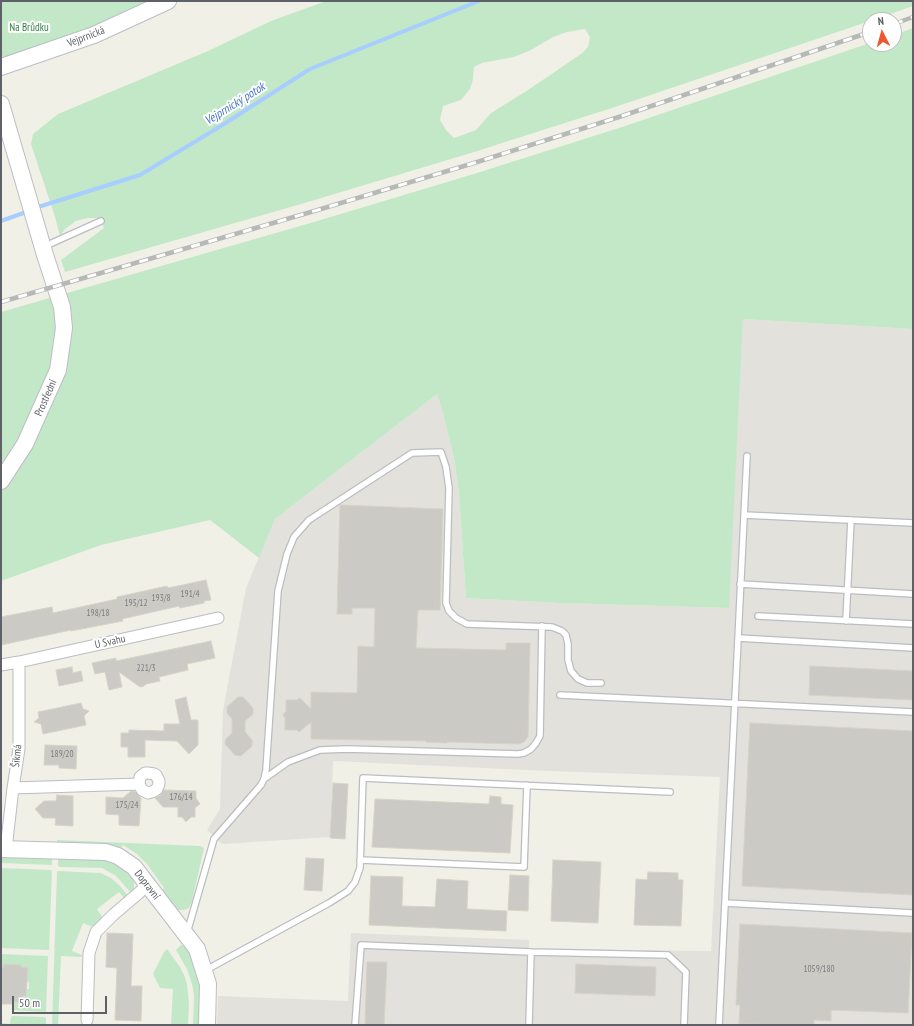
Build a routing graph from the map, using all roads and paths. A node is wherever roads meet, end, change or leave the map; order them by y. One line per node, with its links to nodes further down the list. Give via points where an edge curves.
1 (168, 1): 2 (street, Vejprnická, via 94,34)
2 (1, 67)
3 (1, 104): 5 (street, Prostřední)
4 (101, 221): 5 (lane)
5 (43, 247): 7 (street, Prostřední, via 62,307 64,328 58,370 25,444)
6 (747, 456): 8 (lane)
7 (1, 481)
8 (744, 515): 9 (lane); 11 (lane)
9 (851, 520): 10 (lane); 12 (lane)
10 (913, 523)
11 (740, 584): 12 (lane); 19 (lane)
12 (848, 590): 13 (lane); 16 (lane)
13 (913, 594)
14 (758, 616): 16 (lane)
15 (218, 618): 21 (street, U Svahu)
16 (846, 621): 17 (lane)
17 (913, 624)
18 (542, 626): 23 (lane, via 552,626 566,635 571,671 578,679); 27 (lane, via 540,736 531,750 518,754 320,750 288,762); 27 (lane, via 467,624 449,611 446,603 449,488 446,467 441,452 412,453 309,520 294,537 278,591)
19 (738, 638): 20 (lane); 25 (lane)
20 (913, 648)
21 (19, 662): 22 (street, U Svahu); 30 (street, Šikmá, via 19,749)
22 (1, 665)
23 (601, 684)
24 (560, 695): 25 (lane)
25 (735, 704): 26 (lane); 35 (lane)
26 (913, 712)
27 (264, 778): 37 (lane, via 261,785 214,839)
28 (139, 784): 30 (street)
29 (527, 785): 31 (lane); 33 (lane, via 363,778); 33 (lane, via 524,867)
30 (13, 788): 32 (street, Šikmá)
31 (670, 792)
32 (4, 849): 34 (street, Dopravní, via 106,852 118,856 134,868)
33 (360, 860): 39 (lane, via 355,882 348,891)
34 (148, 885): 37 (street, Dopravní); 40 (street, via 96,932 89,954)
35 (725, 902): 36 (lane); 45 (lane)
36 (913, 913)
37 (186, 935): 39 (street, Dopravní, via 197,949)
38 (531, 952): 42 (lane, via 360,945); 43 (lane); 44 (lane, via 668,955 686,972)
39 (204, 971): 41 (street, Dopravní, via 208,984)
40 (87, 1020)
41 (207, 1025)
42 (355, 1025)
43 (529, 1025)
44 (684, 1025)
45 (719, 1025)

